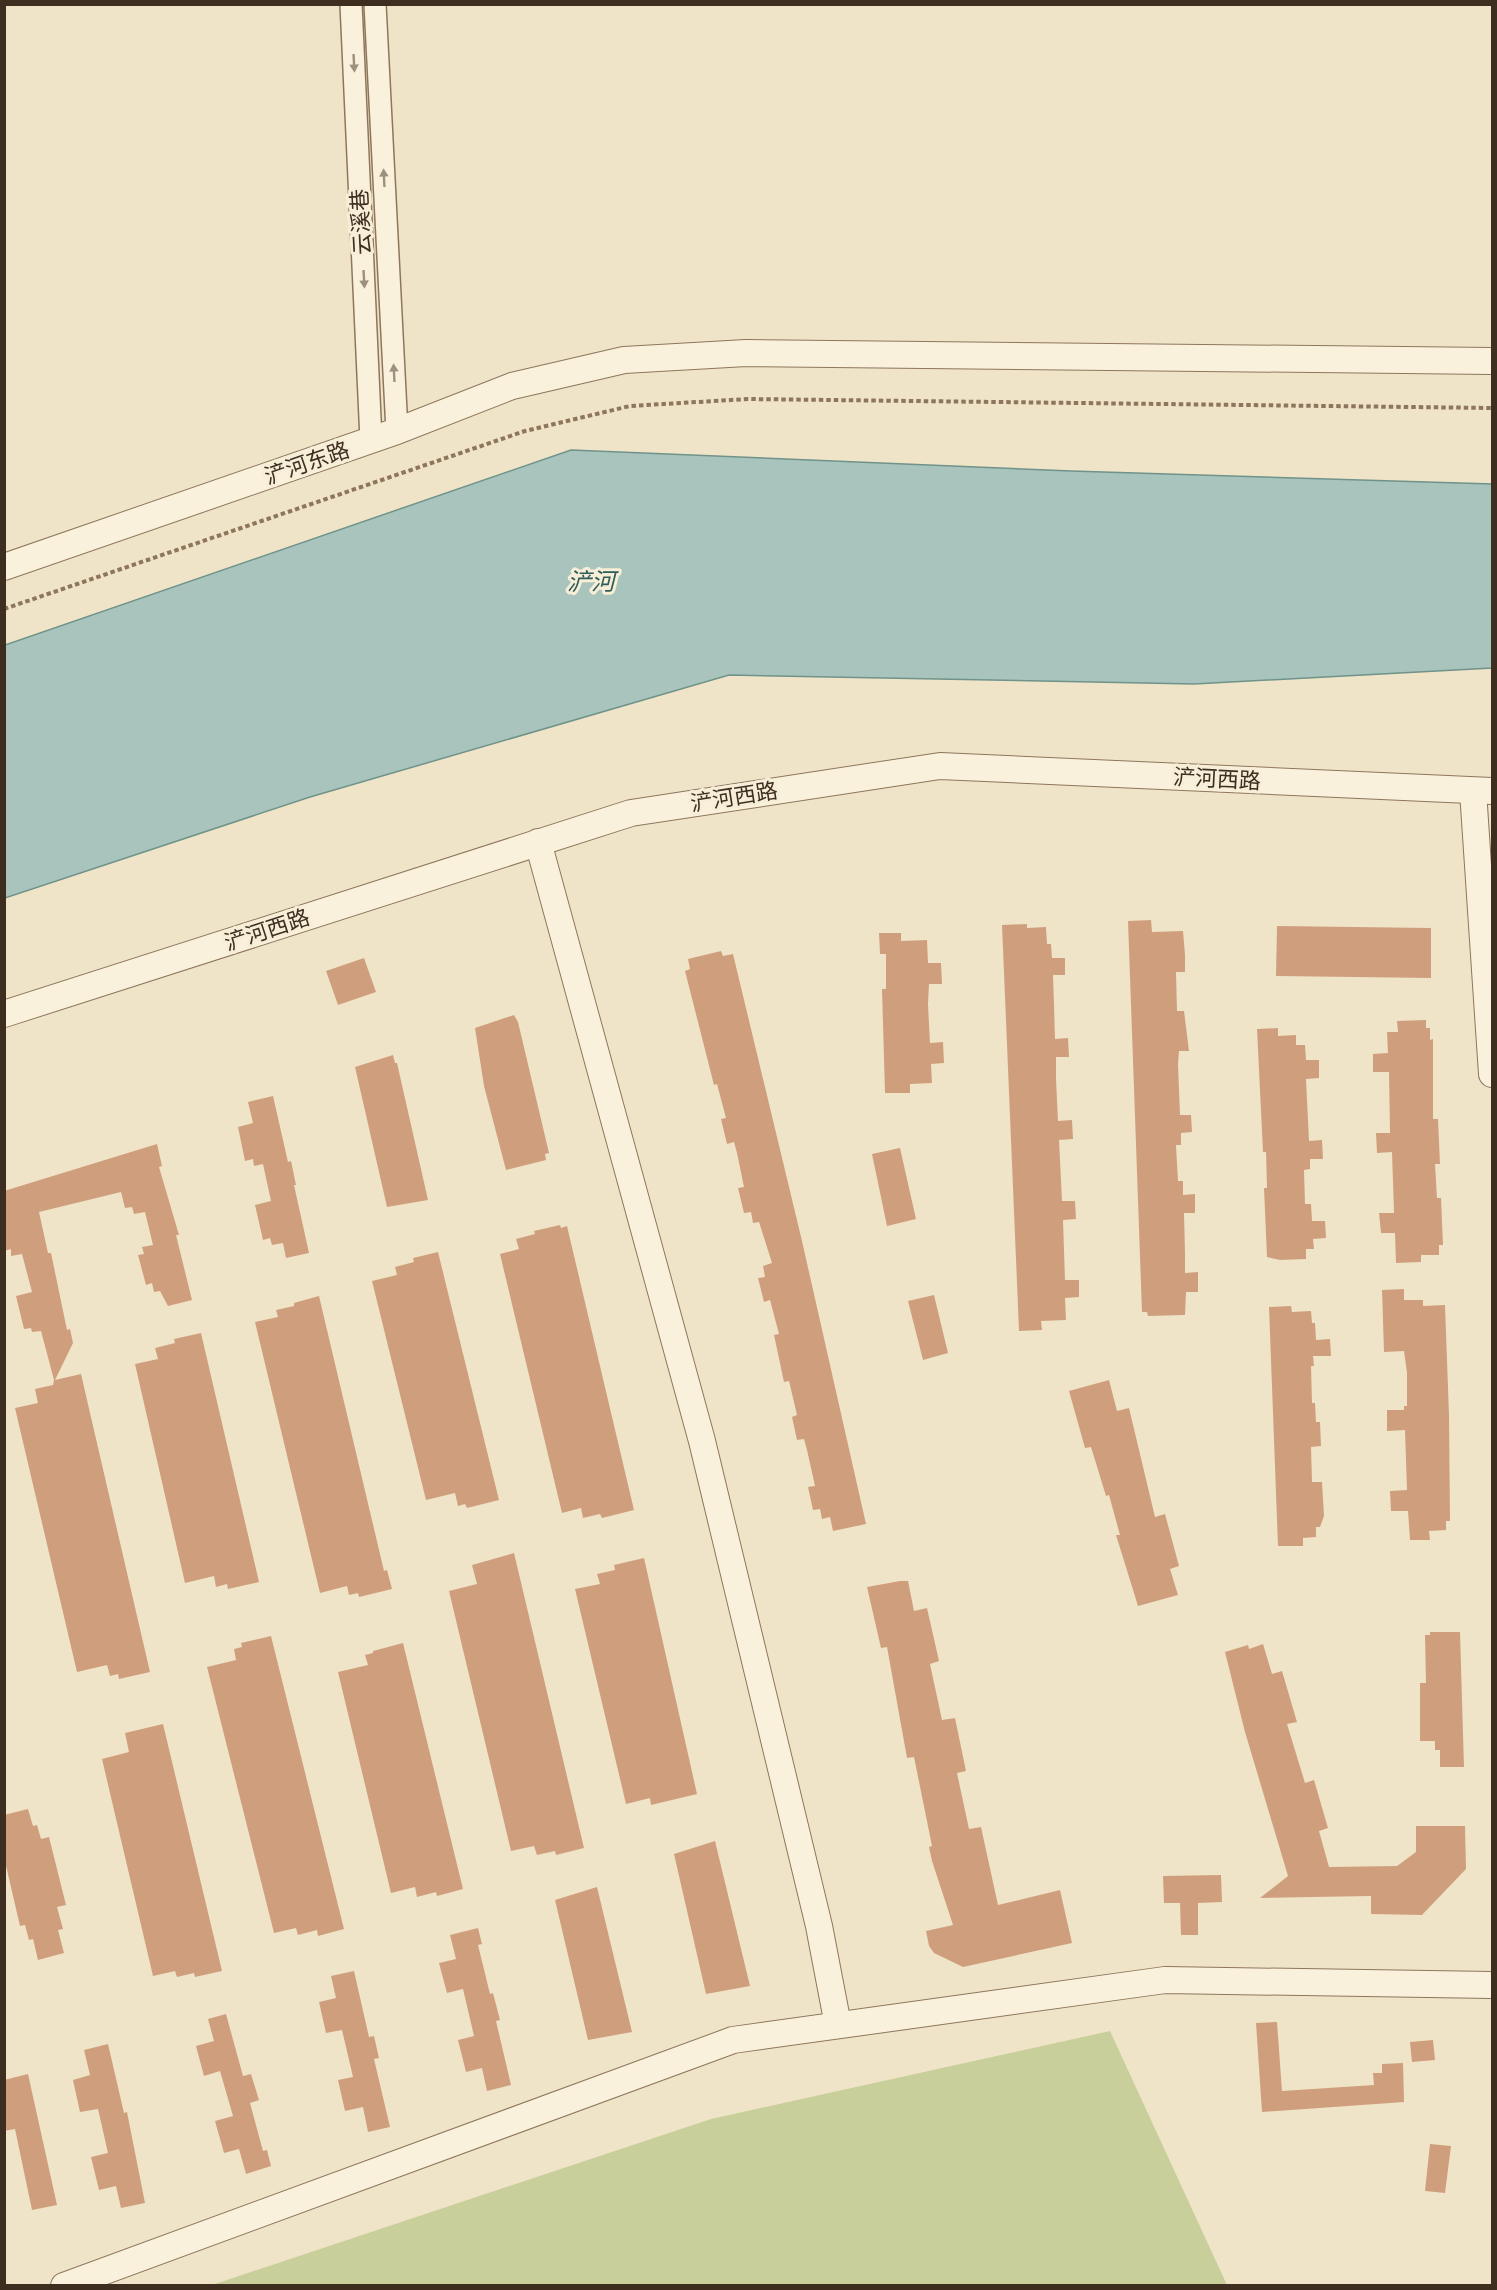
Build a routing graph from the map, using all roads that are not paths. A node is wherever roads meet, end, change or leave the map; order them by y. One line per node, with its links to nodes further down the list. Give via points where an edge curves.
1 (351, 4): 5 (street, 云溪巷, one-way to 5)
2 (375, 4): 4 (street, 云溪巷, one-way to 2)
3 (1492, 361): 4 (street, via 746,352 635,359 512,386)
4 (396, 431): 5 (street)
5 (371, 440): 6 (street, 浐河东路); 7 (street, 浐河东路, via 340,466)
6 (4, 567)
7 (4, 585)
8 (1483, 791): 9 (street, 浐河西路, via 940,766 631,813); 11 (street)
9 (538, 842): 10 (street, 浐河西路); 13 (street, via 702,1441 819,1926)
10 (4, 1014)
11 (1492, 1074)
12 (1492, 1985): 13 (street, via 1165,1980)
13 (838, 2025): 14 (street, via 733,2040)
14 (64, 2286)

